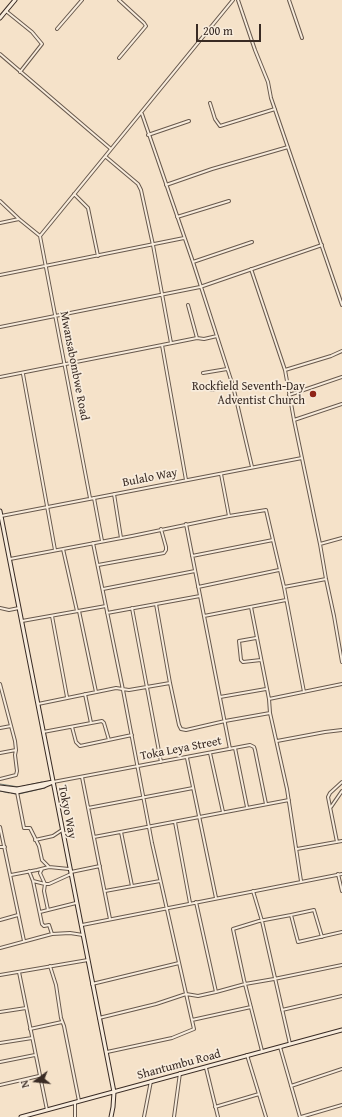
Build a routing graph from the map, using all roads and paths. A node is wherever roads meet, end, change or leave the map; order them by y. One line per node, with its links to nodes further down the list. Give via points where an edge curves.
1 (15, 0): 7 (street)
2 (82, 0): 9 (street)
3 (119, 0): 12 (street, via 146,26)
4 (233, 0): 16 (street)
5 (238, 0): 15 (street)
6 (289, 0): 10 (street)
7 (6, 10): 8 (street); 13 (street, via 42,44)
8 (0, 18)
9 (57, 29)
10 (302, 38)
11 (0, 54): 13 (street)
12 (119, 58)
13 (20, 72): 20 (street)
14 (210, 103): 15 (street, via 220,126)
15 (275, 109): 19 (street)
16 (142, 114): 18 (street); 20 (street)
17 (189, 121): 18 (street)
18 (148, 135): 22 (street)
19 (288, 147): 22 (street); 33 (street)
20 (111, 149): 21 (street)
21 (106, 157): 23 (street); 32 (street, via 139,185)
22 (166, 185): 26 (street)
23 (74, 194): 29 (street); 34 (street, via 88,208)
24 (229, 201): 26 (street)
25 (0, 202): 27 (street)
26 (177, 217): 30 (street)
27 (19, 219): 28 (street); 29 (street)
28 (0, 223)
29 (40, 236): 36 (street, Mwansabombwe Road)
30 (184, 238): 32 (street); 35 (street)
31 (252, 242): 35 (street)
32 (153, 245): 34 (street); 40 (street)
33 (322, 245): 37 (street); 42 (street)
34 (98, 256): 36 (street)
35 (193, 262): 39 (street)
36 (45, 267): 38 (street); 43 (street, Mwansabombwe Road)
37 (251, 268): 39 (street); 52 (street)
38 (0, 275)
39 (200, 287): 40 (street); 45 (street)
40 (162, 295): 43 (street); 47 (street)
41 (188, 305): 46 (street)
42 (342, 305)
43 (55, 316): 44 (street); 50 (street, Mwansabombwe Road)
44 (0, 327)
45 (217, 336): 46 (street); 51 (street)
46 (197, 338): 47 (street)
47 (171, 343): 48 (street)
48 (162, 345): 50 (street); 65 (street)
49 (342, 351): 52 (street)
50 (65, 365): 54 (street); 68 (street, Mwansabombwe Road)
51 (227, 369): 53 (street); 57 (street)
52 (285, 370): 59 (street)
53 (203, 373)
54 (23, 374): 56 (street); 69 (street)
55 (342, 377): 59 (street)
56 (0, 378)
57 (233, 386): 58 (street); 63 (street)
58 (211, 390)
59 (289, 395): 61 (street)
60 (342, 404): 61 (street)
61 (294, 420): 62 (street)
62 (302, 458): 63 (street, Bulalo Way); 80 (street)
63 (252, 467): 64 (street, Bulalo Way)
64 (221, 473): 65 (street, Bulalo Way); 72 (street)
65 (186, 480): 66 (street, Bulalo Way)
66 (114, 494): 67 (street, Bulalo Way); 75 (street)
67 (94, 498): 68 (street, Bulalo Way); 78 (street)
68 (90, 499): 69 (street, Bulalo Way)
69 (47, 507): 71 (street, Bulalo Way); 82 (street)
70 (0, 511): 71 (street, Tokyo Way)
71 (1, 516): 84 (street, Tokyo Way)
72 (229, 516): 73 (street); 77 (street, via 266,510)
73 (186, 524): 74 (street); 83 (street)
74 (161, 529): 75 (street); 85 (street, via 166,547 164,553)
75 (121, 538): 78 (street)
76 (342, 538): 80 (street)
77 (273, 540): 83 (street); 86 (street)
78 (102, 541): 79 (street)
79 (93, 543): 81 (street); 85 (street)
80 (320, 544): 88 (street)
81 (63, 549): 82 (street); 100 (street)
82 (55, 550): 84 (street)
83 (192, 556): 87 (street)
84 (10, 559): 98 (street, Tokyo Way)
85 (98, 565): 91 (street)
86 (279, 570): 89 (street); 90 (street)
87 (195, 571): 89 (street); 91 (street)
88 (326, 579): 90 (street); 107 (street)
89 (198, 586): 92 (street)
90 (284, 587): 93 (street)
91 (103, 589): 95 (street)
92 (200, 596): 94 (street); 103 (street)
93 (286, 600): 96 (street); 117 (street)
94 (156, 604): 99 (street); 110 (street)
95 (106, 606): 100 (street); 101 (street)
96 (251, 607): 103 (street); 105 (street)
97 (0, 608): 98 (street)
98 (19, 608): 104 (street, Tokyo Way)
99 (132, 608): 101 (street); 113 (street)
100 (78, 611): 102 (street); 116 (street)
101 (107, 613): 115 (street)
102 (52, 616): 104 (street); 120 (street)
103 (204, 616): 119 (street)
104 (22, 621): 122 (street, Tokyo Way)
105 (256, 638): 108 (street); 108 (street, via 239,641 241,660)
106 (342, 639): 107 (street)
107 (338, 640): 109 (street)
108 (261, 660): 114 (street)
109 (342, 662)
110 (170, 683): 113 (street); 124 (street, via 181,729)
111 (0, 684): 126 (street)
112 (342, 684): 117 (street)
113 (146, 687): 115 (street); 140 (street)
114 (266, 689): 119 (street); 121 (street)
115 (123, 690): 116 (street, via 118,688); 131 (street)
116 (96, 692): 118 (street)
117 (304, 692): 121 (street)
118 (85, 694): 120 (street); 125 (street)
119 (220, 697): 124 (street)
120 (67, 698): 122 (street)
121 (269, 699): 123 (street)
122 (38, 704): 130 (street, Tokyo Way)
123 (270, 713): 124 (street); 133 (street)
124 (225, 721): 135 (street)
125 (91, 723): 127 (street); 132 (street, via 103,721)
126 (11, 726): 128 (street); 136 (street)
127 (72, 727): 130 (street); 132 (street, via 79,745)
128 (0, 728)
129 (342, 730): 133 (street)
130 (43, 732): 142 (street, Tokyo Way)
131 (132, 735): 132 (street); 141 (street)
132 (109, 740)
133 (277, 741): 154 (street)
134 (235, 748): 135 (street, Toka Leya Street); 155 (street, Toka Leya Street, via 250,745 254,747); 156 (street)
135 (230, 749): 138 (street, Toka Leya Street)
136 (16, 750): 137 (street); 144 (street, via 17,774)
137 (0, 753)
138 (210, 753): 139 (street, Toka Leya Street); 159 (street)
139 (186, 758): 140 (street, Toka Leya Street); 149 (street)
140 (161, 762): 141 (street, Toka Leya Street)
141 (137, 767): 143 (street, Toka Leya Street); 153 (street)
142 (51, 775): 145 (street, Tokyo Way); 147 (street)
143 (82, 777): 145 (street, Toka Leya Street); 157 (street)
144 (0, 779)
145 (52, 782): 147 (street); 150 (street, Tokyo Way)
146 (342, 782): 158 (street, via 329,794)
147 (45, 785): 148 (street, via 17,789); 150 (street); 152 (street)
148 (0, 788): 152 (street)
149 (193, 788): 153 (street); 160 (street)
150 (54, 790): 164 (street, Tokyo Way)
151 (342, 791): 158 (street)
152 (17, 792): 167 (street, via 24,828 30,828)
153 (144, 798): 157 (street); 162 (street)
154 (288, 800): 155 (street); 172 (street)
155 (266, 804): 156 (street)
156 (247, 807): 159 (street)
157 (88, 808): 166 (street)
158 (331, 808): 169 (street)
159 (223, 812): 160 (street)
160 (199, 816): 161 (street); 189 (street)
161 (175, 822): 162 (street); 192 (street)
162 (149, 826): 165 (street); 182 (street)
163 (0, 827): 171 (street)
164 (62, 830): 167 (street, via 53,836); 177 (street, Tokyo Way)
165 (121, 832): 166 (street); 185 (street)
166 (94, 837): 173 (street)
167 (35, 840): 174 (street, via 42,860)
168 (342, 841): 169 (street)
169 (337, 842): 172 (street)
170 (0, 847): 171 (street)
171 (5, 847): 180 (street)
172 (297, 849): 183 (street)
173 (100, 866): 177 (street); 186 (street)
174 (49, 867): 175 (street); 177 (street)
175 (44, 868): 176 (street); 184 (street, via 40,872)
176 (29, 871): 180 (street); 181 (street)
177 (70, 872): 184 (street, via 56,881); 191 (street, Tokyo Way)
178 (338, 874): 179 (street); 183 (street); 188 (street)
179 (342, 874)
180 (11, 875): 196 (street)
181 (33, 881): 184 (street); 195 (street)
182 (160, 881): 185 (street); 193 (street)
183 (301, 882): 187 (street)
184 (45, 884): 194 (street)
185 (132, 886): 186 (street)
186 (105, 891): 198 (street)
187 (253, 891): 189 (street); 200 (street)
188 (342, 891)
189 (216, 898): 190 (street)
190 (196, 902): 192 (street); 217 (street)
191 (76, 903): 194 (street); 201 (street, Tokyo Way)
192 (190, 903): 193 (street)
193 (166, 908): 198 (street); 209 (street)
194 (48, 910): 195 (street)
195 (40, 912): 203 (street, via 43,926 49,925)
196 (19, 915): 199 (street); 206 (street)
197 (291, 916): 200 (street); 205 (street, via 298,942); 205 (street, via 314,910)
198 (110, 919): 201 (street)
199 (0, 920)
200 (262, 921): 214 (street); 216 (street, via 233,929)
201 (81, 925): 204 (street, Tokyo Way)
202 (342, 932): 205 (street)
203 (52, 934): 204 (street); 206 (street)
204 (83, 935): 208 (street, Tokyo Way)
205 (322, 937)
206 (24, 942): 207 (street)
207 (0, 948)
208 (88, 960): 211 (street); 215 (street, Tokyo Way)
209 (179, 963): 215 (street); 218 (street)
210 (342, 965): 214 (street)
211 (50, 966): 212 (street); 226 (street)
212 (19, 972): 213 (street); 221 (street)
213 (0, 975)
214 (274, 979): 216 (street); 222 (street)
215 (92, 984): 224 (street, Tokyo Way)
216 (245, 984): 217 (street); 220 (street)
217 (216, 992): 218 (street, via 198,996)
218 (186, 994): 224 (street); 225 (street)
219 (342, 996): 222 (street)
220 (251, 1007): 225 (street); 233 (street)
221 (26, 1008): 223 (street); 227 (street)
222 (282, 1010): 231 (street)
223 (0, 1012)
224 (99, 1018): 234 (street, Tokyo Way)
225 (192, 1020): 234 (street, via 194,1029 172,1038)
226 (62, 1022): 227 (street); 247 (street)
227 (30, 1029): 229 (street)
228 (342, 1030): 231 (street, Shantumbu Road)
229 (32, 1038): 230 (street); 235 (street)
230 (0, 1043)
231 (290, 1044): 232 (street, Shantumbu Road)
232 (280, 1046): 233 (street, Shantumbu Road); 244 (street)
233 (262, 1051): 236 (street, Shantumbu Road)
234 (106, 1053): 245 (street, Tokyo Way)
235 (35, 1055): 237 (street); 241 (street)
236 (247, 1055): 238 (street, Shantumbu Road); 246 (street)
237 (0, 1062)
238 (206, 1067): 240 (street, Shantumbu Road); 249 (street)
239 (342, 1069): 244 (street)
240 (180, 1073): 242 (street, Shantumbu Road); 255 (street)
241 (39, 1076): 243 (street); 250 (street)
242 (151, 1081): 245 (street, Shantumbu Road); 254 (street)
243 (0, 1085)
244 (291, 1086): 258 (street)
245 (114, 1092): 247 (street, Shantumbu Road); 253 (street, Tokyo Way)
246 (259, 1094): 249 (street); 257 (street)
247 (77, 1102): 250 (street, Shantumbu Road); 252 (street)
248 (342, 1105): 258 (street)
249 (215, 1107): 256 (street)
250 (47, 1110): 251 (street, Shantumbu Road)
251 (21, 1117)
252 (75, 1117)
253 (111, 1117)
254 (144, 1117)
255 (174, 1117)
256 (218, 1117)
257 (266, 1117)
258 (300, 1117)

